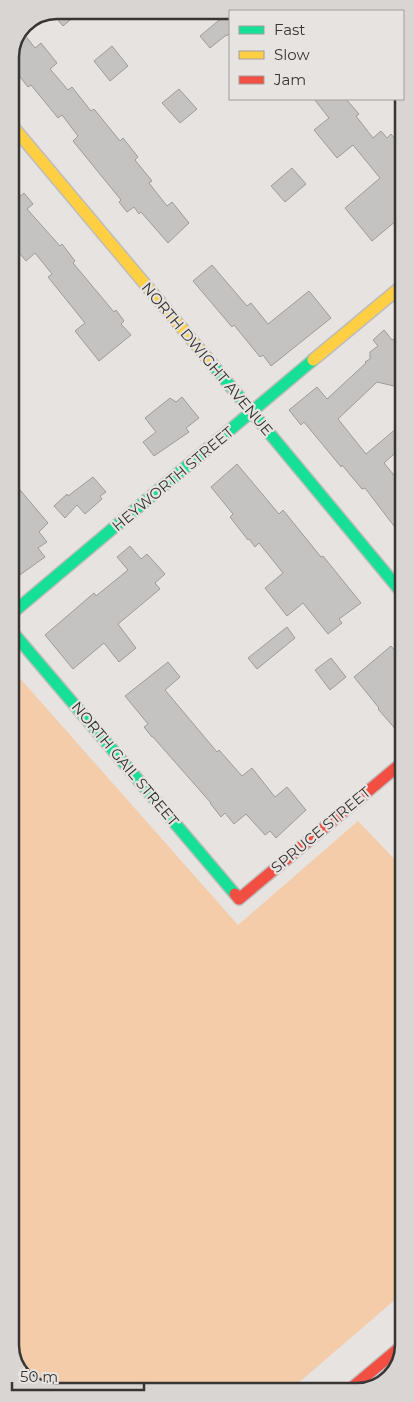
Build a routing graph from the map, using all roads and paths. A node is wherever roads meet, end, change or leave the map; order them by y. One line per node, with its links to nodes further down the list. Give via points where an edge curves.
1 (19, 134): 3 (street, NORTH DWIGHT AVENUE)
2 (395, 292): 3 (street, HEYWORTH STREET)
3 (251, 413): 4 (street, NORTH DWIGHT AVENUE); 5 (street, HEYWORTH STREET)
4 (395, 583)
5 (19, 607)
6 (19, 640): 8 (street, NORTH GAIL STREET)
7 (395, 769): 8 (street, SPRUCE STREET)
8 (239, 899)
9 (395, 1352): 10 (street)
10 (358, 1383)

